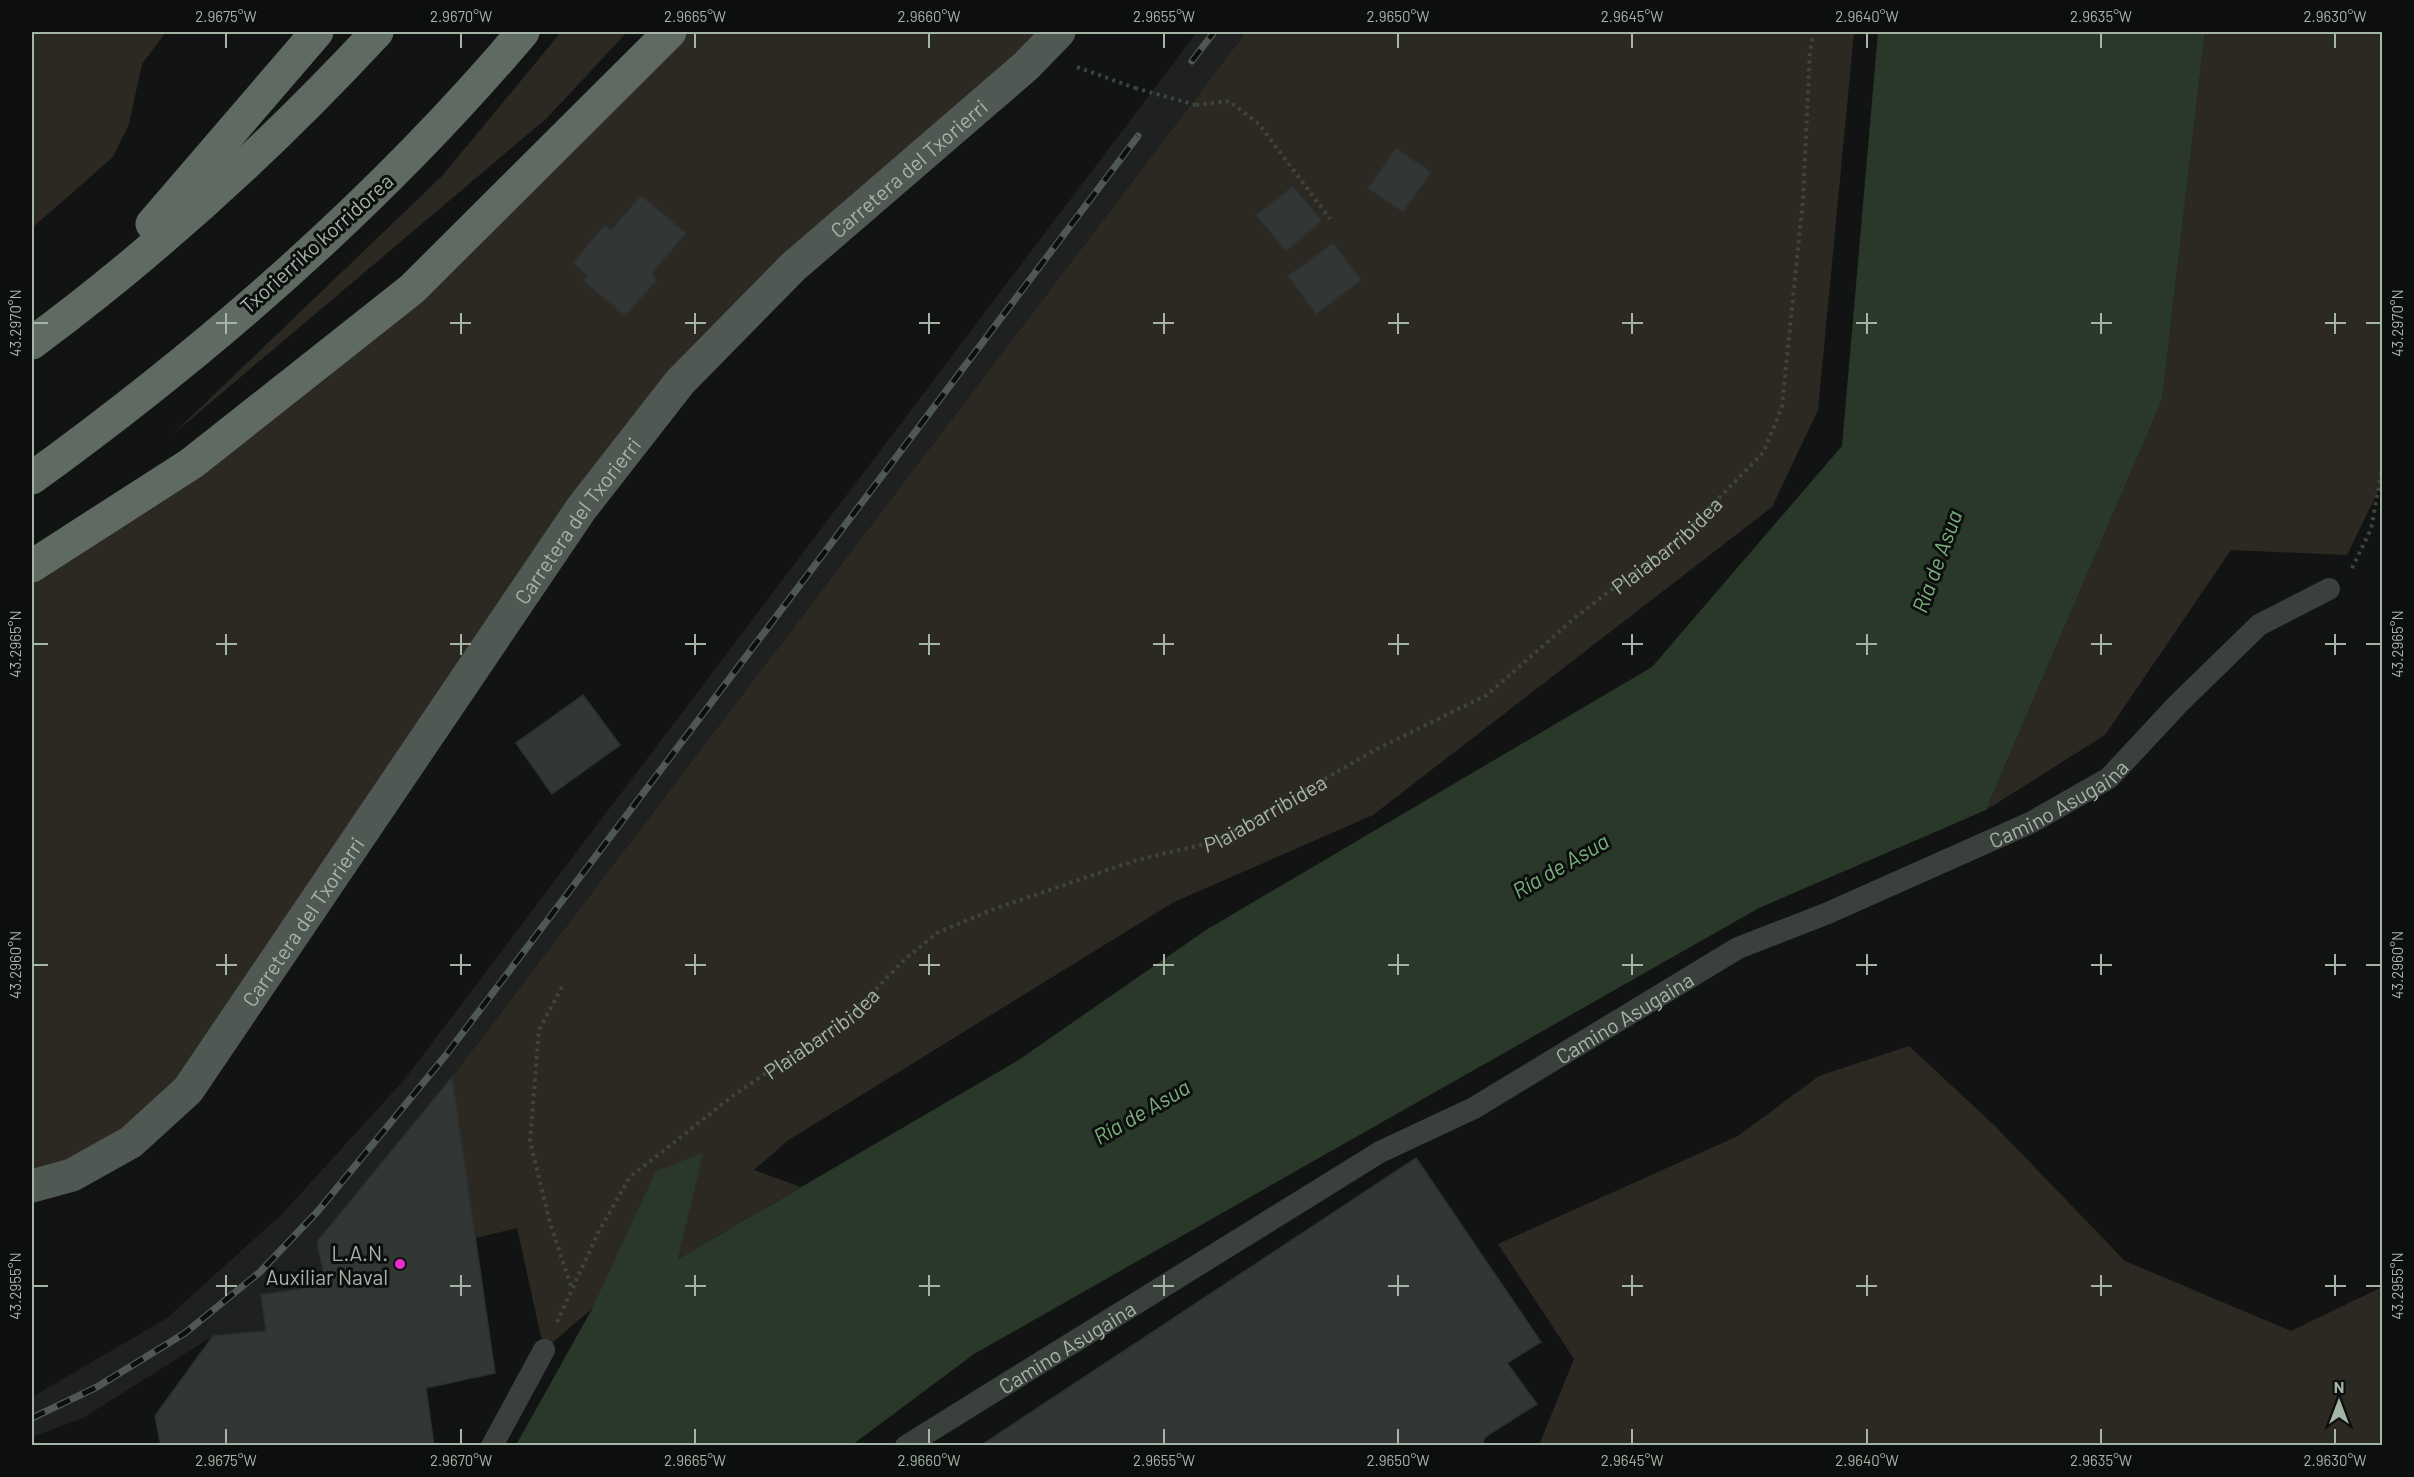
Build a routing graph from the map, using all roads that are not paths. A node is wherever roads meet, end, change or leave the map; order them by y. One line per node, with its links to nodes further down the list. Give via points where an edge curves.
1 (317, 32): 6 (highway)
2 (377, 32): 6 (highway, via 226,182)
3 (523, 32): 8 (highway, Txorierriko korridorea, via 423,145 330,235 116,417)
4 (670, 32): 9 (highway, via 412,289 192,463)
5 (1059, 32): 11 (main road, Carretera del Txorierri, via 794,267 680,382 581,509 188,1090 131,1142 72,1175)
6 (83, 305): 7 (highway)
7 (32, 343)
8 (32, 478)
9 (32, 566)
10 (2329, 589): 14 (lane, Camino Asugaina, via 2259,625 2109,778 2032,822 1828,913 1738,948 1474,1108 1380,1152)
11 (32, 1186)
12 (544, 1350): 13 (lane)
13 (492, 1446)
14 (906, 1446)

